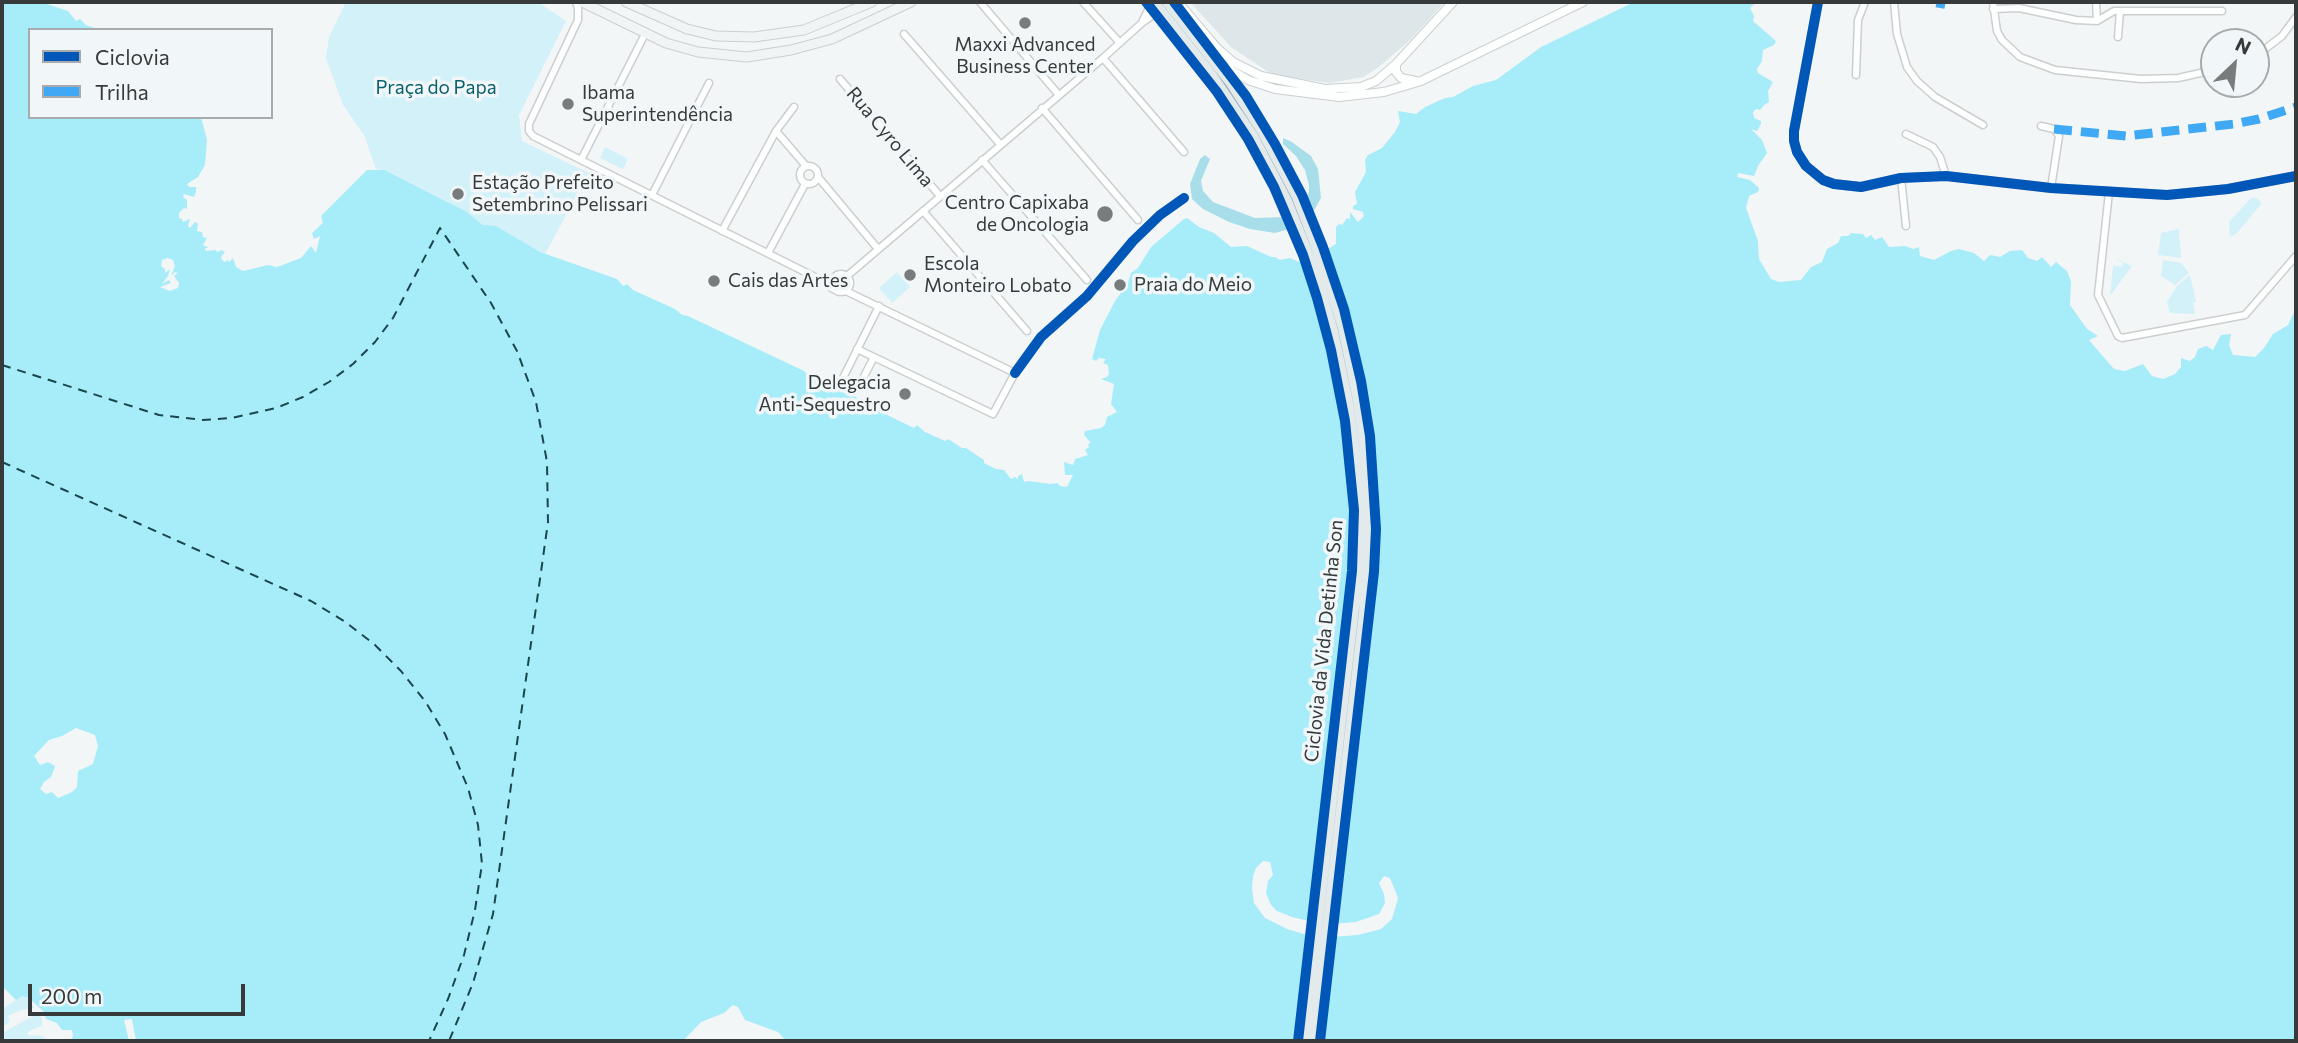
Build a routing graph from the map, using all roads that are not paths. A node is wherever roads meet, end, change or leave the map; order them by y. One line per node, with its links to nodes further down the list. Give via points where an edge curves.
1 (576, 2): 45 (street, via 578,20 529,131)
2 (582, 2): 24 (main road)
3 (626, 2): 4 (main road, via 687,29 716,36 754,37 804,30)
4 (872, 2)
5 (911, 2): 24 (main road, via 832,40 747,57 698,52)
6 (981, 2): 36 (street)
7 (1083, 2): 27 (street)
8 (1151, 2): 21 (street); 23 (street); 74 (main road, bridge, via 1228,97 1287,201 1328,313 1354,438 1360,519 1358,571)
9 (1167, 2): 75 (main road, bridge, via 1241,99 1297,197 1338,310 1361,418 1369,492 1369,561)
10 (1178, 2): 30 (street, via 1217,48 1261,76 1325,89 1361,87)
11 (1452, 2): 30 (street)
12 (1583, 2): 34 (street)
13 (1818, 2): 51 (street, via 1794,131 1797,152 1811,171 1835,184 1861,187)
14 (1865, 2): 32 (street, via 1858,20)
15 (1894, 2): 39 (street, via 1897,34 1907,67 1917,81)
16 (2096, 2): 22 (street)
17 (1993, 6): 22 (street); 31 (street, via 1997,31 2014,52 2055,70 2141,79)
18 (2120, 11): 19 (street); 22 (street); 26 (street)
19 (2222, 11)
20 (2296, 17): 28 (street)
21 (1167, 18): 23 (street, via 1159,14); 34 (street, via 1197,48 1233,73 1275,89 1351,97)
22 (2097, 21)
23 (1143, 22): 27 (street)
24 (645, 34): 45 (street)
25 (904, 34): 43 (street)
26 (2118, 37)
27 (1120, 43): 29 (street)
28 (2270, 45)
29 (1103, 58): 36 (street); 44 (street)
30 (1396, 64): 34 (street, via 1401,78)
31 (2200, 73)
32 (1856, 75)
33 (841, 79): 56 (street, Rua Cyro Lima)
34 (1421, 81)
35 (709, 83): 55 (street)
36 (1058, 94): 38 (street)
37 (794, 107): 41 (street)
38 (1042, 108): 43 (street); 58 (street)
39 (1983, 125)
40 (2041, 126): 53 (street, via 2054,129 2059,136)
41 (776, 131): 47 (street); 60 (street)
42 (1906, 134): 48 (street, via 1933,146)
43 (1000, 144): 46 (street)
44 (1184, 152)
45 (581, 159): 55 (street)
46 (982, 160): 56 (street); 67 (street)
47 (806, 166): 50 (street, via 816,170); 52 (street, via 799,175)
48 (1946, 176): 51 (street); 53 (street)
49 (2295, 176): 54 (street, via 2167,195)
50 (818, 177): 52 (street); 61 (street)
51 (1901, 178): 59 (street)
52 (805, 184): 62 (street)
53 (2051, 188): 54 (street)
54 (2109, 192): 63 (street, via 2098,295 2122,338 2245,315)
55 (652, 195): 60 (street)
56 (940, 196): 57 (street)
57 (923, 211): 61 (street); 71 (street)
58 (1138, 220)
59 (1906, 226)
60 (722, 231): 62 (street)
61 (878, 249): 65 (street)
62 (768, 253): 66 (street)
63 (2296, 256)
64 (836, 275): 65 (street); 66 (street); 68 (street)
65 (847, 276): 69 (street, via 850,285)
66 (817, 278): 68 (street)
67 (1087, 280)
68 (834, 289): 69 (street)
69 (846, 291): 70 (street)
70 (879, 306): 72 (street); 73 (street, via 1015,373 993,414)
71 (1027, 331)
72 (857, 349): 73 (street); 73 (street, via 842,380 858,387)
73 (874, 357)
74 (1304, 1041)
75 (1314, 1041)

